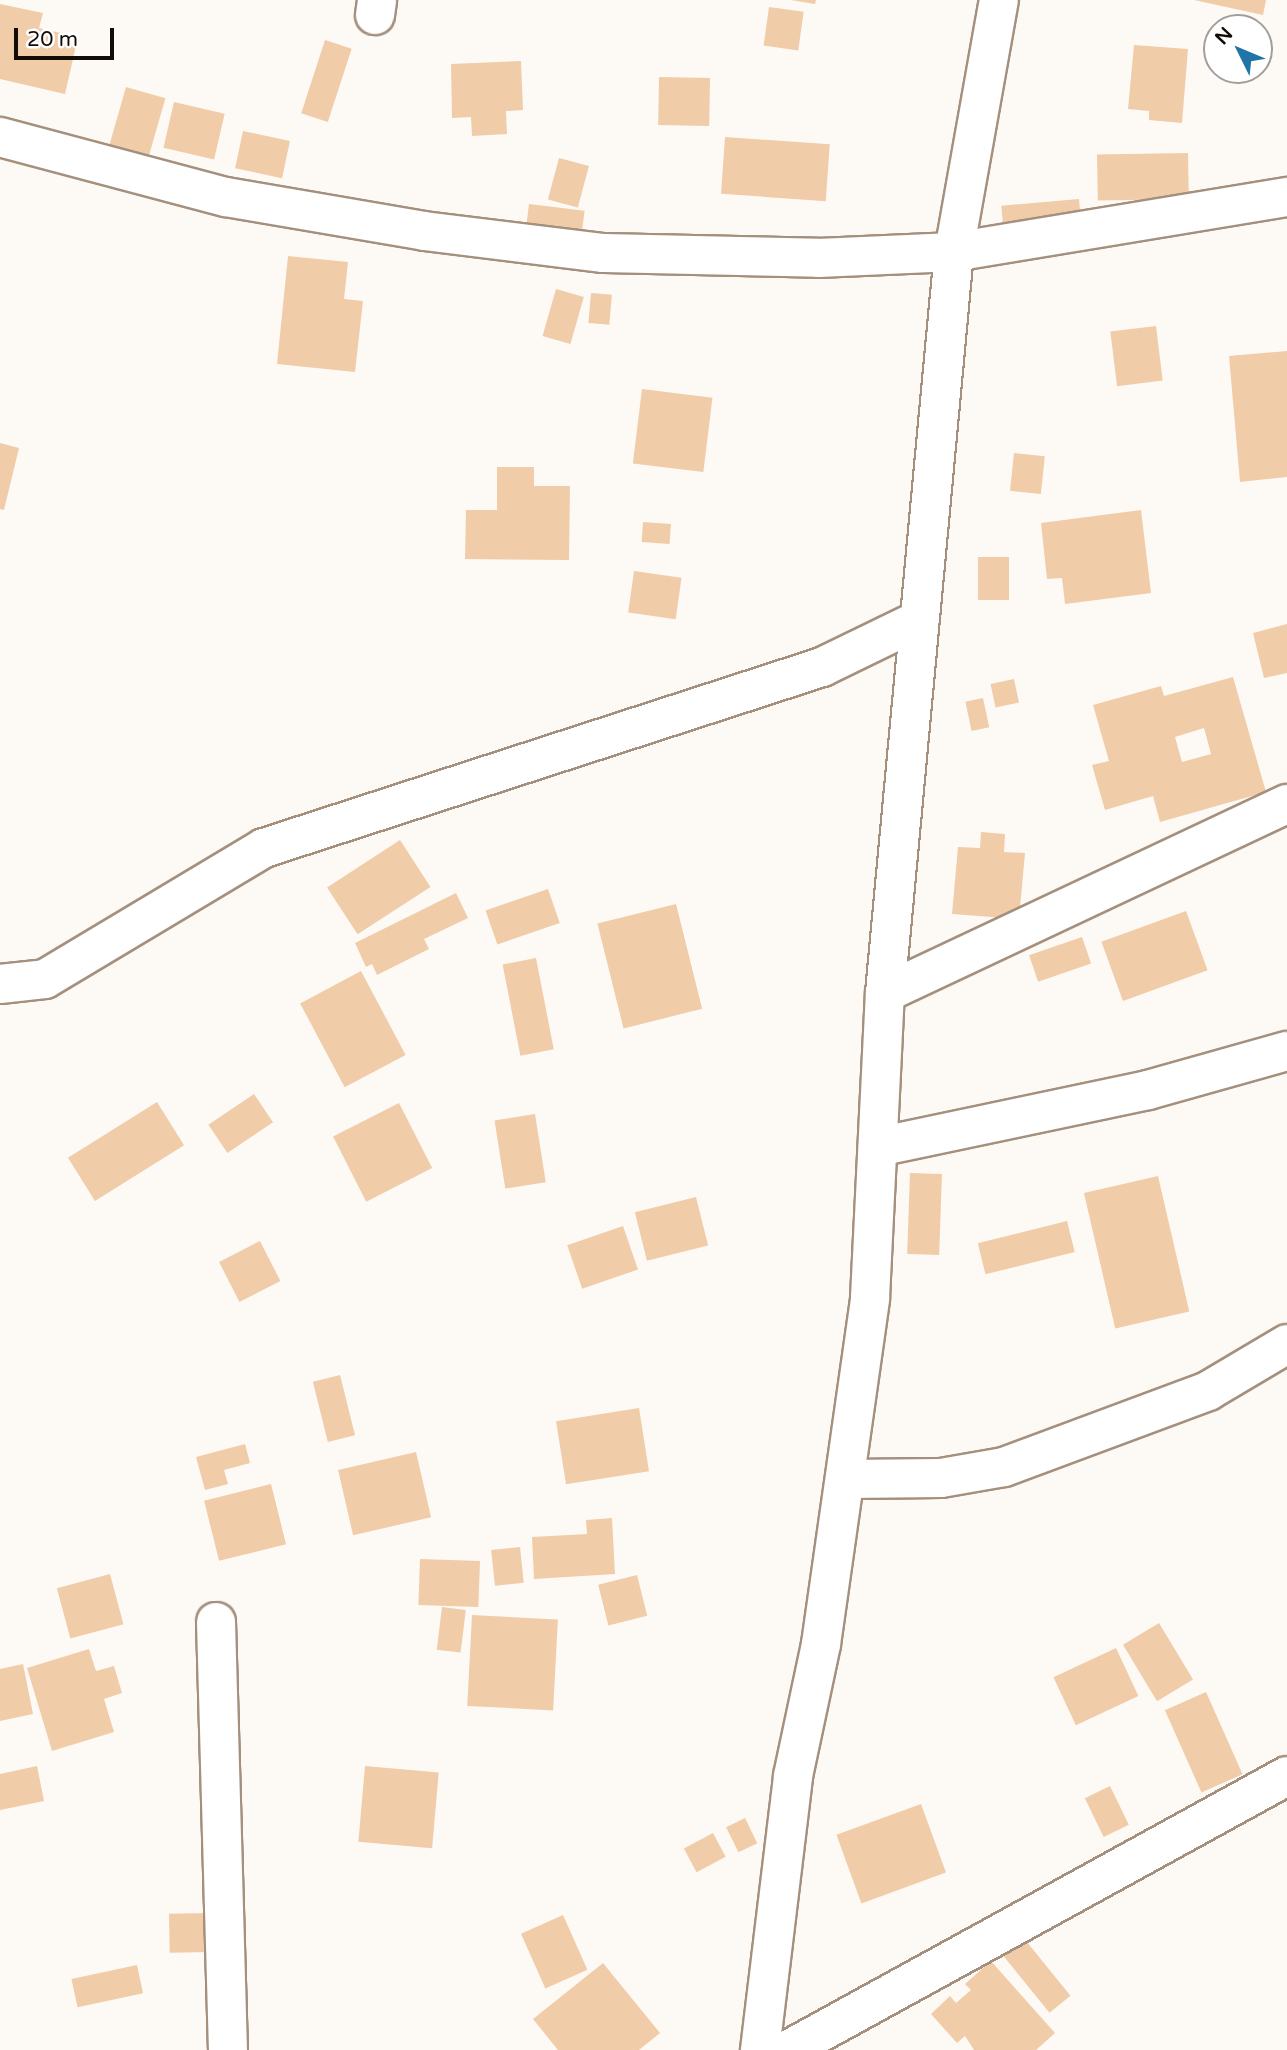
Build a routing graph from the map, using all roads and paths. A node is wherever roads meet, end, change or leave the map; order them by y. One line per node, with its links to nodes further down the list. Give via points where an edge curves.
1 (999, 0): 4 (street)
2 (0, 137): 4 (street, via 226,197 424,231 590,251 818,258)
3 (1287, 197): 4 (street)
4 (954, 251): 5 (street)
5 (919, 620): 7 (street, via 822,667 264,848 45,979); 8 (street)
6 (1287, 804): 8 (street)
7 (0, 984)
8 (884, 993): 10 (street)
9 (1287, 1051): 10 (street, via 1148,1090)
10 (878, 1147): 12 (street, via 870,1298)
11 (1287, 1344): 12 (street, via 1208,1391 1004,1467 942,1478)
12 (847, 1479): 16 (street, via 821,1644 793,1776)
13 (215, 1622): 15 (street)
14 (1287, 1776): 17 (street)
15 (228, 2050)
16 (760, 2050)
17 (788, 2050)

